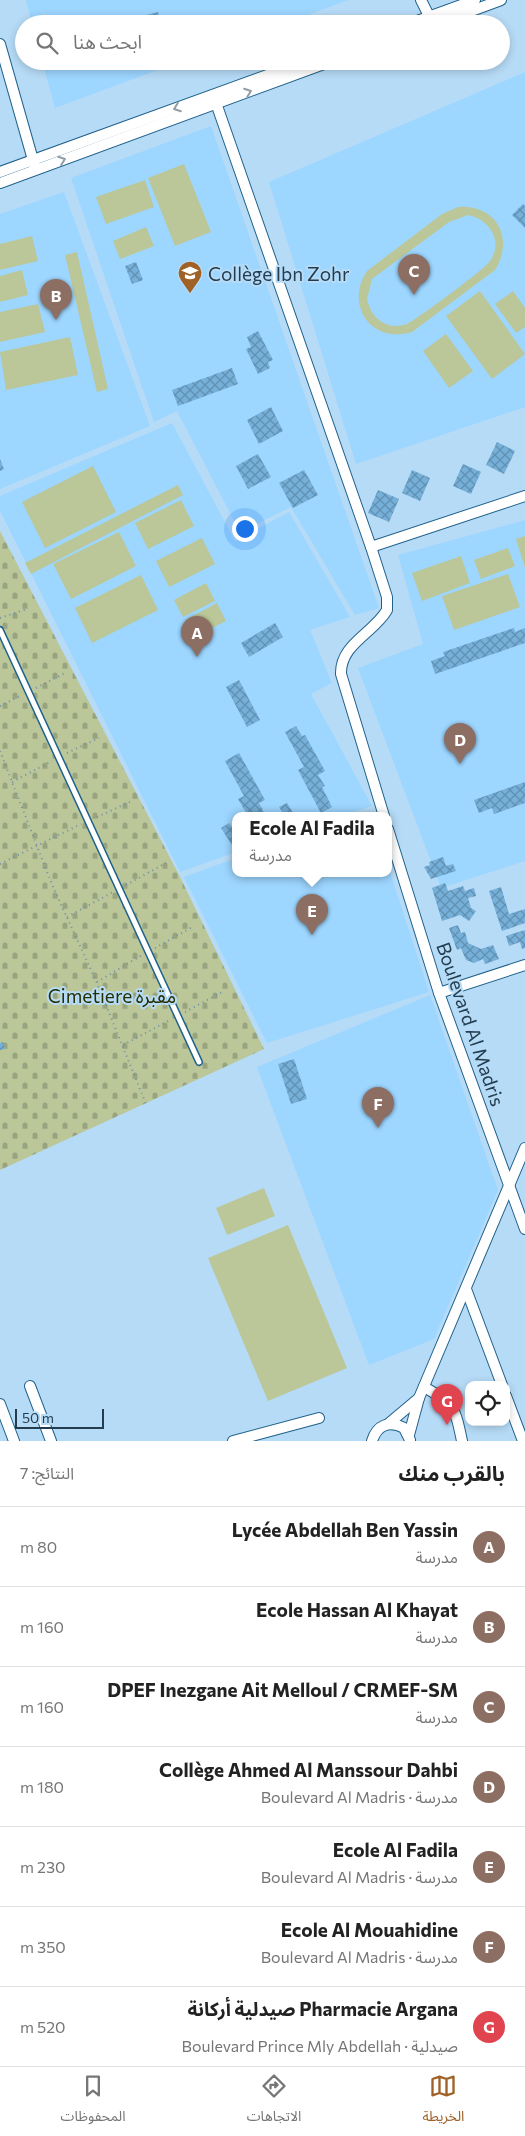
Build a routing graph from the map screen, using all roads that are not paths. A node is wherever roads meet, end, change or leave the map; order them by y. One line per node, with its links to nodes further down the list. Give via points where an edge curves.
1 (421, 0): 4 (street)
2 (475, 0): 5 (street)
3 (501, 0): 6 (street)
4 (429, 15)
5 (444, 15)
6 (452, 15)
7 (0, 44): 11 (street)
8 (282, 70): 11 (street, one-way to 11)
9 (307, 70): 10 (street, one-way to 9)
10 (216, 103): 11 (street, one-way to 10); 15 (street)
11 (34, 165): 12 (street); 13 (street)
12 (0, 172)
13 (0, 182)
14 (525, 496): 15 (street)
15 (371, 547): 17 (street, via 387,610 345,654 341,666)
16 (0, 630): 21 (lane)
17 (383, 812)
18 (392, 842): 20 (street, Boulevard Al Madris)
19 (525, 965): 20 (street)
20 (439, 993): 23 (street, Boulevard Al Madris)
21 (199, 1062)
22 (525, 1150): 23 (street)
23 (510, 1183): 24 (street, Boulevard Al Madris); 25 (street)
24 (525, 1229)
25 (466, 1289): 26 (street); 28 (street)
26 (500, 1381)
27 (30, 1386): 36 (street)
28 (424, 1387): 29 (street); 39 (street, via 444,1398 453,1408)
29 (420, 1398): 33 (street); 34 (street)
30 (0, 1404): 35 (street)
31 (510, 1407): 40 (street)
32 (319, 1418): 37 (street)
33 (388, 1424): 34 (street, via 397,1424); 38 (street, via 380,1427)
34 (410, 1438)
35 (14, 1441)
36 (51, 1441)
37 (233, 1441)
38 (372, 1441)
39 (462, 1441)
40 (523, 1441)

